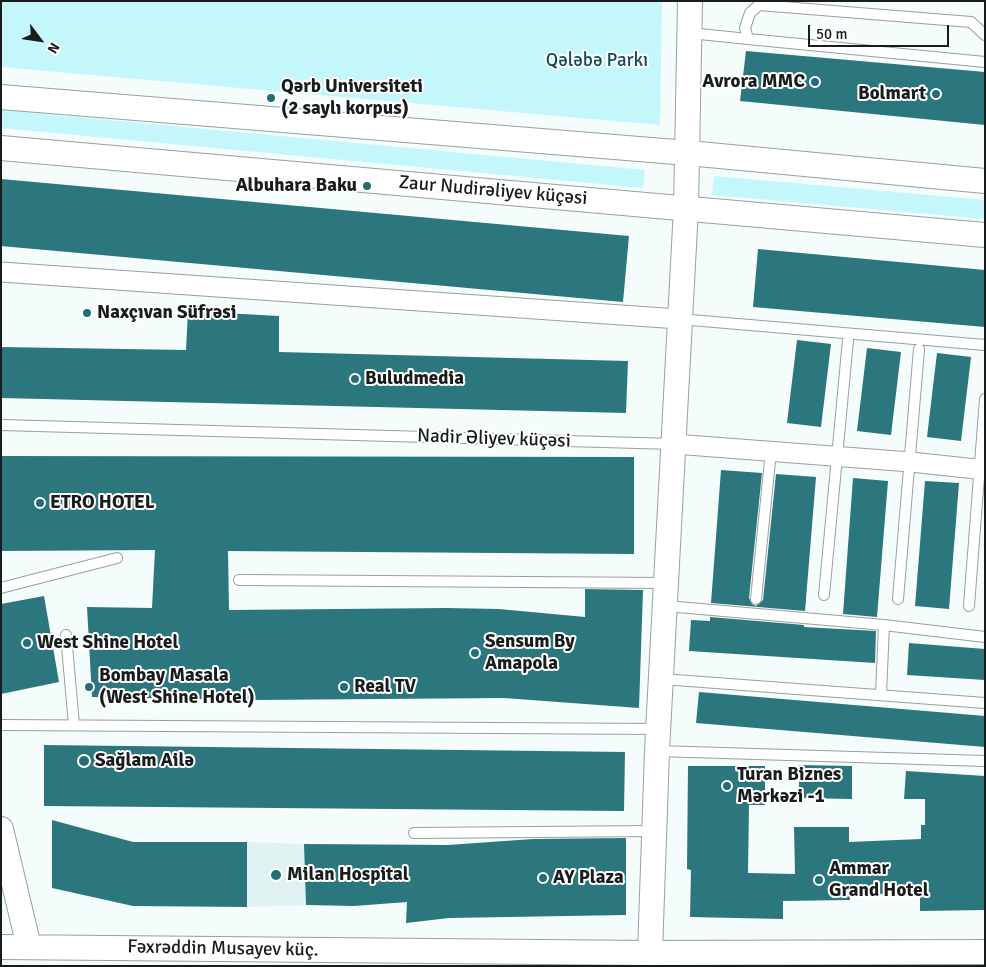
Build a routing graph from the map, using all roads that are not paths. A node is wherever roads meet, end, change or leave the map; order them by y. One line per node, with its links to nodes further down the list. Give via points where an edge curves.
1 (690, 1): 2 (street)
2 (690, 33): 4 (lane); 8 (street)
3 (985, 35): 4 (lane, via 972,22 759,5 754,7 747,20 745,33)
4 (748, 39): 5 (lane)
5 (985, 62)
6 (1, 97): 8 (street)
7 (1, 148): 10 (street, Zaur Nudirəliyev küçəsi)
8 (688, 153): 9 (street); 10 (street)
9 (985, 181)
10 (686, 208): 11 (street, Zaur Nudirəliyev küçəsi); 13 (street)
11 (985, 236)
12 (1, 272): 13 (street)
13 (679, 319): 15 (lane); 19 (street)
14 (848, 340): 21 (lane)
15 (985, 345)
16 (919, 349): 22 (lane)
17 (985, 399): 23 (lane)
18 (1, 425): 19 (lane, Nadir Əliyev küçəsi)
19 (674, 444): 20 (street, Nadir Əliyev küçəsi); 27 (street)
20 (771, 451): 21 (street, Nadir Əliyev küçəsi); 29 (lane)
21 (838, 457): 22 (street, Nadir Əliyev küçəsi); 28 (lane)
22 (910, 462): 23 (street, Nadir Əliyev küçəsi); 30 (lane)
23 (982, 470): 31 (lane)
24 (117, 558): 26 (lane)
25 (240, 580): 27 (lane)
26 (1, 588)
27 (666, 595): 32 (lane); 35 (street)
28 (824, 596)
29 (756, 599)
30 (898, 599)
31 (969, 606)
32 (884, 625): 34 (lane); 36 (lane)
33 (66, 635): 39 (lane)
34 (985, 637)
35 (662, 679): 36 (lane); 40 (street)
36 (881, 694): 37 (lane)
37 (985, 703)
38 (1, 725): 39 (lane)
39 (74, 725): 40 (lane)
40 (658, 740): 41 (lane); 43 (street)
41 (985, 761)
42 (1, 829): 46 (street)
43 (654, 831): 44 (lane); 48 (street)
44 (414, 833)
45 (1, 947): 46 (street, Fəxrəddin Musayev küç.)
46 (29, 948): 48 (street, Fəxrəddin Musayev küç.)
47 (985, 952): 48 (street, Fəxrəddin Musayev küç.)
48 (650, 953)

